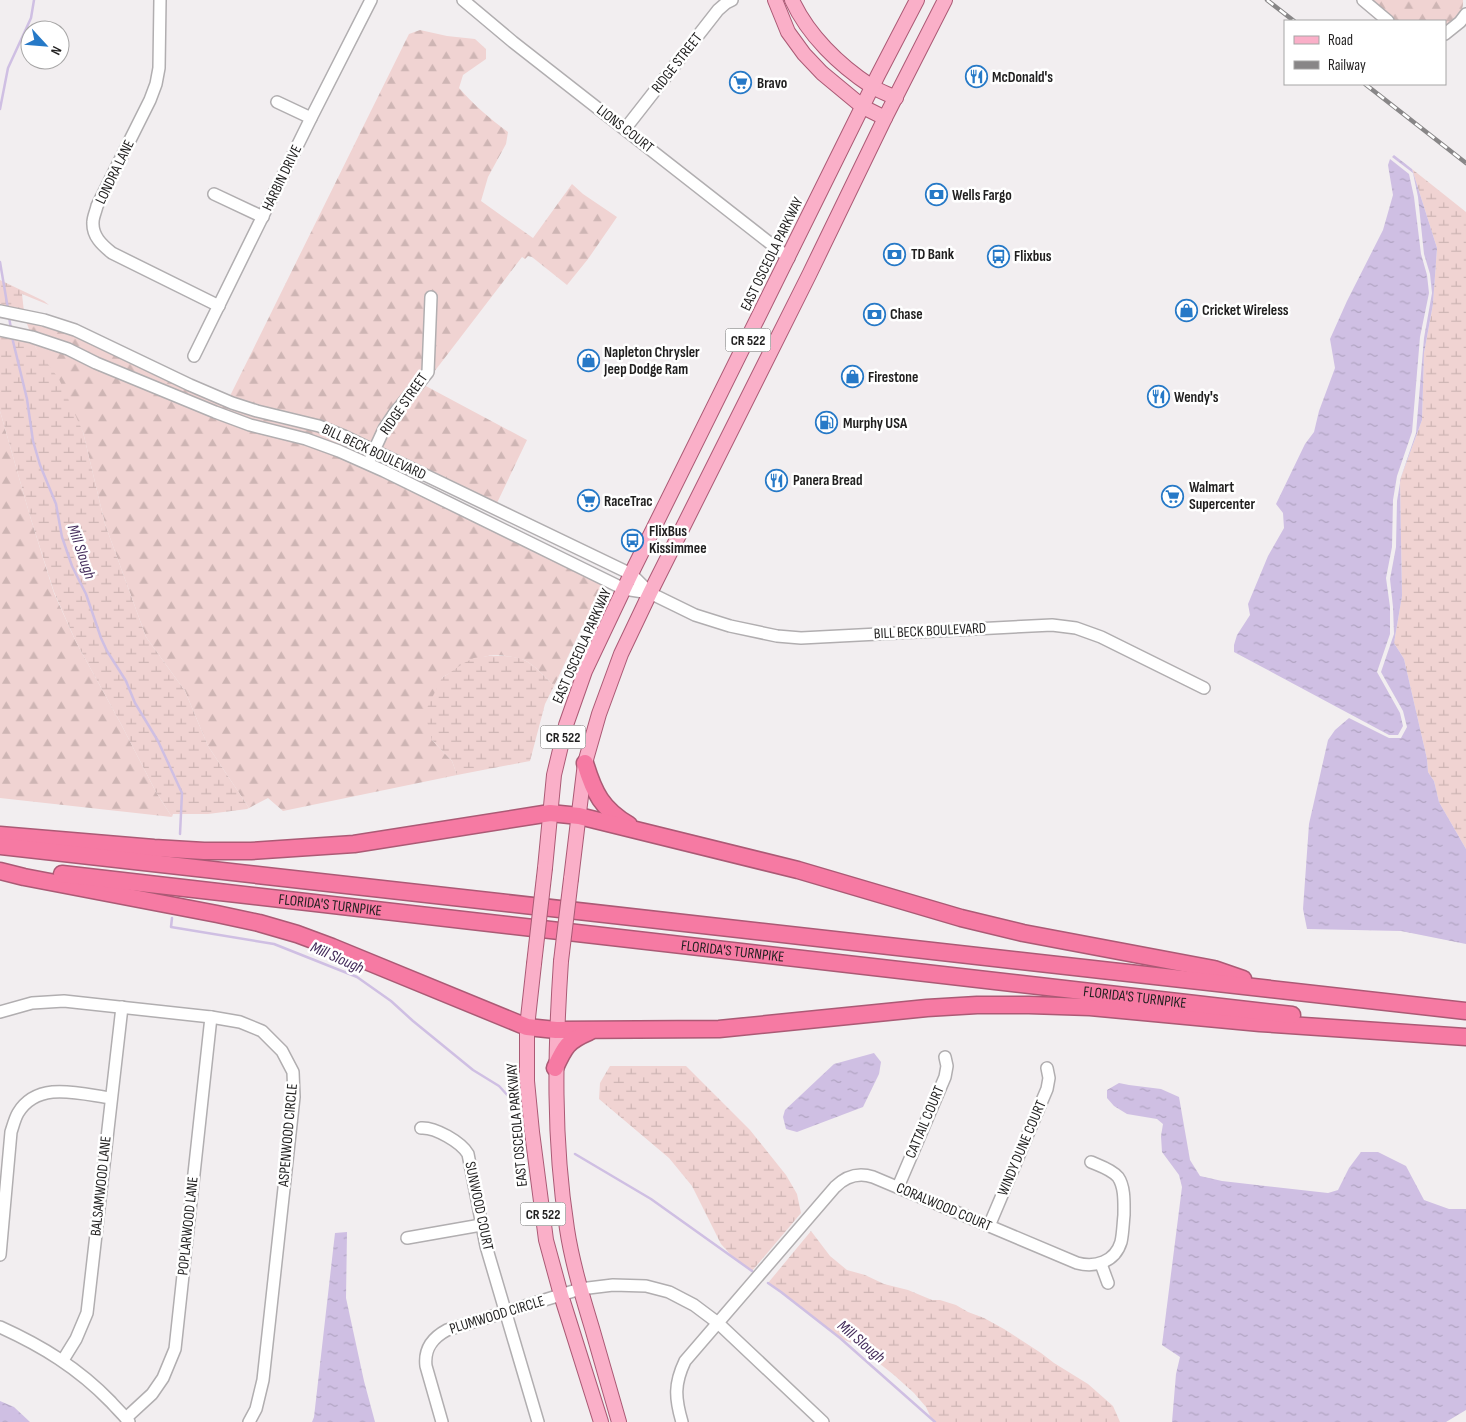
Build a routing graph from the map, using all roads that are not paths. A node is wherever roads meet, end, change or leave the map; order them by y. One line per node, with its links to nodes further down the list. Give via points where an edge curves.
1 (160, 0): 24 (street, LONDRA LANE, via 156,84 97,206 93,222 95,235 101,245 112,253)
2 (371, 0): 17 (street, HARBIN DRIVE)
3 (463, 0): 19 (street, LIONS COURT)
4 (732, 0): 19 (street, RIDGE STREET, via 718,10)
5 (774, 0): 16 (main road, via 788,32 804,54)
6 (792, 0): 13 (main road, via 823,46)
7 (918, 0): 13 (main road, EAST OSCEOLA PARKWAY / CR 522)
8 (946, 0): 14 (main road, CR 522)
9 (1363, 0): 11 (street)
10 (1466, 14): 12 (street)
11 (1387, 20)
12 (1446, 33)
13 (873, 87): 14 (main road); 16 (main road, EAST OSCEOLA PARKWAY / CR 522)
14 (896, 98): 18 (main road, CR 522)
15 (277, 102): 17 (street)
16 (863, 107): 18 (main road); 22 (main road, EAST OSCEOLA PARKWAY / CR 522)
17 (311, 118): 21 (street, HARBIN DRIVE)
18 (885, 118): 32 (main road, CR 522)
19 (625, 129): 22 (street, LIONS COURT)
20 (214, 194): 21 (street)
21 (263, 217): 24 (street, HARBIN DRIVE)
22 (789, 258): 30 (main road, EAST OSCEOLA PARKWAY / CR 522)
23 (431, 297): 28 (street, RIDGE STREET, via 428,372 394,414)
24 (219, 306): 27 (street, HARBIN DRIVE)
25 (0, 311): 28 (street, BILL BECK BOULEVARD, via 75,330 232,403 319,426)
26 (0, 330): 29 (street, BILL BECK BOULEVARD, via 68,349 215,412 314,442)
27 (194, 356)
28 (374, 451): 29 (street, RIDGE STREET); 30 (street, BILL BECK BOULEVARD)
29 (368, 464): 31 (street, BILL BECK BOULEVARD)
30 (631, 574): 31 (main road, EAST OSCEOLA PARKWAY / CR 522); 32 (street, BILL BECK BOULEVARD)
31 (624, 589): 32 (street, BILL BECK BOULEVARD); 35 (main road, EAST OSCEOLA PARKWAY / CR 522, via 574,699 558,755)
32 (650, 593): 33 (street, BILL BECK BOULEVARD, via 712,621 785,637 1052,624 1076,628); 34 (main road, CR 522, via 621,654)
33 (1204, 688)
34 (585, 763): 36 (main road, CR 522); 37 (highway, via 602,804)
35 (550, 814): 36 (highway); 38 (highway, via 354,844 252,851 154,848); 46 (main road, EAST OSCEOLA PARKWAY / CR 522, bridge)
36 (579, 816): 37 (highway); 47 (main road, CR 522, bridge)
37 (640, 832): 41 (highway, via 798,870 961,918 1214,969)
38 (0, 835)
39 (0, 846): 41 (highway, FLORIDA'S TURNPIKE)
40 (0, 869): 46 (highway, via 24,877 217,914 298,934); 49 (highway, FLORIDA'S TURNPIKE)
41 (1274, 989): 43 (highway, FLORIDA'S TURNPIKE)
42 (122, 1007): 44 (street, ASPENWOOD CIRCLE, via 64,1001 32,1002); 45 (street, ASPENWOOD CIRCLE); 53 (street, BALSAMWOOD LANE)
43 (1466, 1011)
44 (0, 1012)
45 (212, 1017): 69 (street, POPLARWOOD LANE, via 175,1348 156,1389); 70 (street, ASPENWOOD CIRCLE, via 240,1022 262,1031 282,1051 293,1072 294,1097 263,1380 256,1409)
46 (527, 1027): 47 (highway); 64 (main road, EAST OSCEOLA PARKWAY / CR 522, via 526,1081 532,1132 546,1240)
47 (556, 1030): 48 (highway); 51 (main road, CR 522)
48 (594, 1030): 49 (highway, via 719,1029 927,1008 1029,1005); 51 (highway, via 570,1042)
49 (1466, 1036)
50 (945, 1057): 56 (street, CATTAIL COURT, via 944,1077)
51 (555, 1068): 63 (main road, CR 522, via 559,1172)
52 (1048, 1068): 58 (street, WINDY DUNE COURT, via 1047,1089)
53 (111, 1098): 60 (street, via 54,1091 41,1093 18,1113 11,1132); 68 (street, BALSAMWOOD LANE, via 87,1313)
54 (421, 1128): 57 (street, SUNWOOD COURT, via 438,1132 466,1151)
55 (1091, 1162): 61 (street, via 1116,1174 1123,1192 1121,1242 1114,1255)
56 (898, 1187): 58 (street, CORALWOOD COURT); 66 (street, CORALWOOD COURT, via 864,1175 849,1177 839,1183)
57 (481, 1225): 59 (street); 65 (street, SUNWOOD COURT)
58 (989, 1226): 61 (street, CORALWOOD COURT, via 1077,1263)
59 (407, 1238)
60 (0, 1255)
61 (1101, 1264): 62 (street)
62 (1108, 1283)
63 (580, 1289): 64 (street, PLUMWOOD CIRCLE); 66 (street, PLUMWOOD CIRCLE, via 614,1284 646,1286 669,1292); 74 (main road, CR 522)
64 (561, 1295): 65 (street, PLUMWOOD CIRCLE); 73 (main road, EAST OSCEOLA PARKWAY / CR 522)
65 (505, 1312): 71 (street, PLUMWOOD CIRCLE, via 447,1330 430,1344 426,1366); 72 (street, SUNWOOD COURT)
66 (718, 1323): 75 (street, CORALWOOD COURT, via 689,1356 680,1374 676,1393); 76 (street, PLUMWOOD CIRCLE)
67 (0, 1326): 68 (street)
68 (63, 1360): 69 (street, via 95,1386)
69 (128, 1420)
70 (249, 1422)
71 (442, 1422)
72 (538, 1422)
73 (601, 1422)
74 (619, 1422)
75 (682, 1422)
76 (823, 1422)

